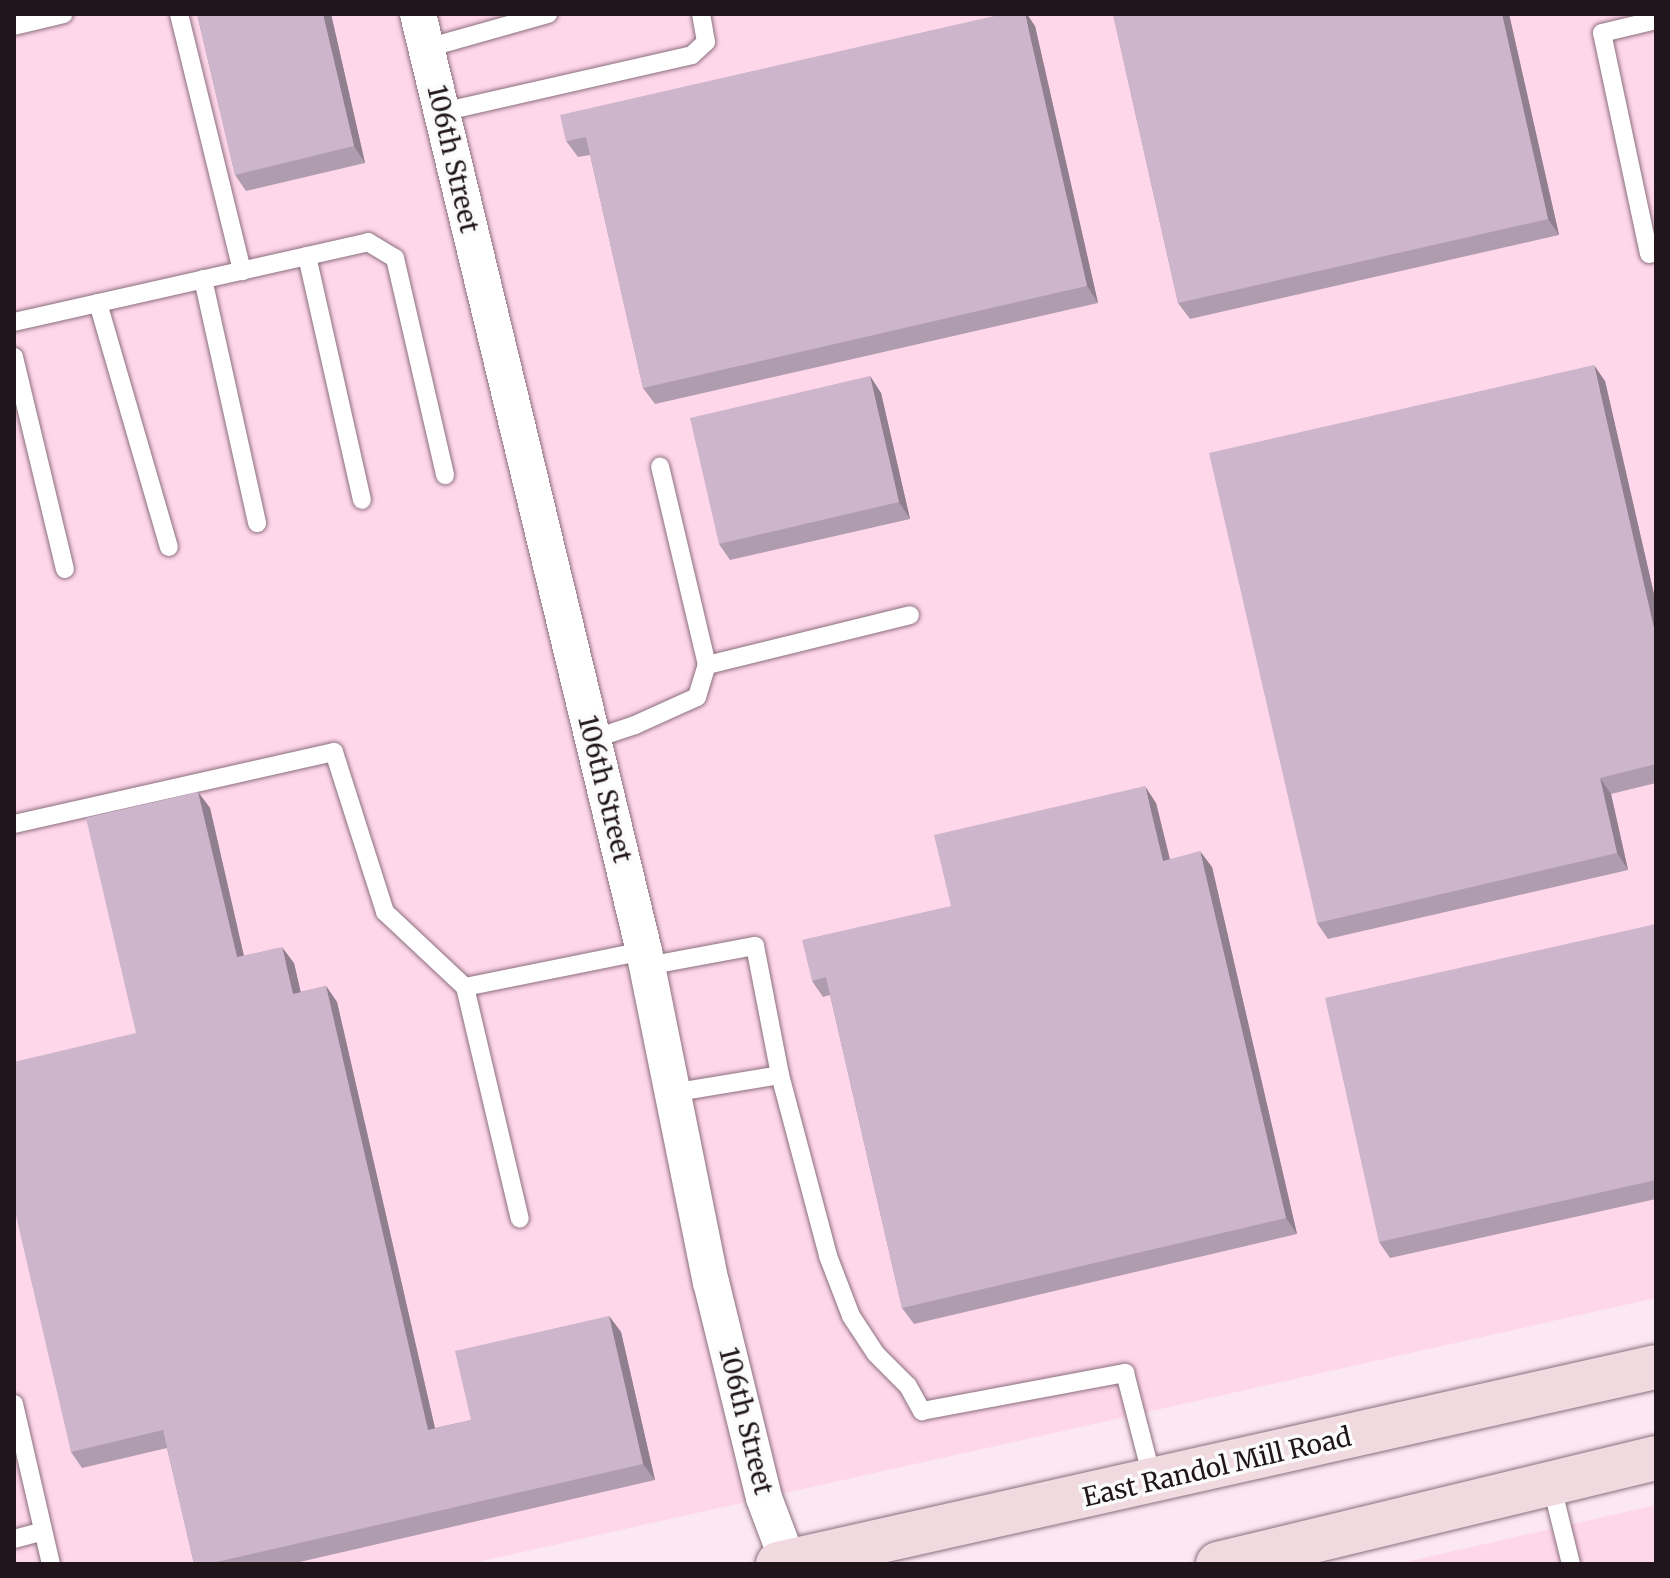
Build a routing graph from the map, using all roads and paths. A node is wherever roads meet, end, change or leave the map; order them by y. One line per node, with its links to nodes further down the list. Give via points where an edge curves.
1 (64, 14): 7 (lane)
2 (179, 14): 13 (lane)
3 (548, 14): 8 (lane)
4 (701, 14): 10 (lane, via 706,42 692,55)
5 (1598, 14): 9 (lane)
6 (1656, 20): 9 (lane)
7 (14, 26)
8 (422, 31): 10 (street, 106th Street)
9 (1602, 33): 11 (lane)
10 (442, 112): 26 (street, 106th Street)
11 (1649, 254)
12 (307, 256): 13 (lane); 19 (lane, via 368,242 395,258); 20 (lane)
13 (242, 271): 14 (lane)
14 (203, 279): 15 (lane); 21 (lane)
15 (98, 303): 16 (lane); 22 (lane)
16 (14, 322)
17 (14, 357): 23 (lane)
18 (660, 466): 25 (lane)
19 (445, 475)
20 (362, 500)
21 (257, 523)
22 (169, 547)
23 (65, 569)
24 (910, 615): 25 (lane)
25 (707, 665): 26 (lane, via 697,697)
26 (593, 739): 28 (street, 106th Street)
27 (14, 824): 29 (lane, via 334,752 385,912)
28 (645, 959): 29 (lane); 30 (lane, via 755,946); 31 (street, 106th Street)
29 (465, 987): 32 (lane)
30 (780, 1075): 31 (lane); 36 (lane, via 828,1256 851,1316 922,1411 1125,1373)
31 (672, 1093): 40 (street, 106th Street, via 711,1282)
32 (520, 1219)
33 (1656, 1367): 36 (main road, East Randol Mill Road)
34 (14, 1404): 38 (lane)
35 (1656, 1458): 37 (main road)
36 (1153, 1481): 40 (main road, East Randol Mill Road)
37 (1551, 1483): 42 (main road); 43 (lane)
38 (43, 1531): 39 (lane); 41 (lane)
39 (14, 1539)
40 (785, 1563)
41 (51, 1564)
42 (1218, 1564)
43 (1571, 1564)

